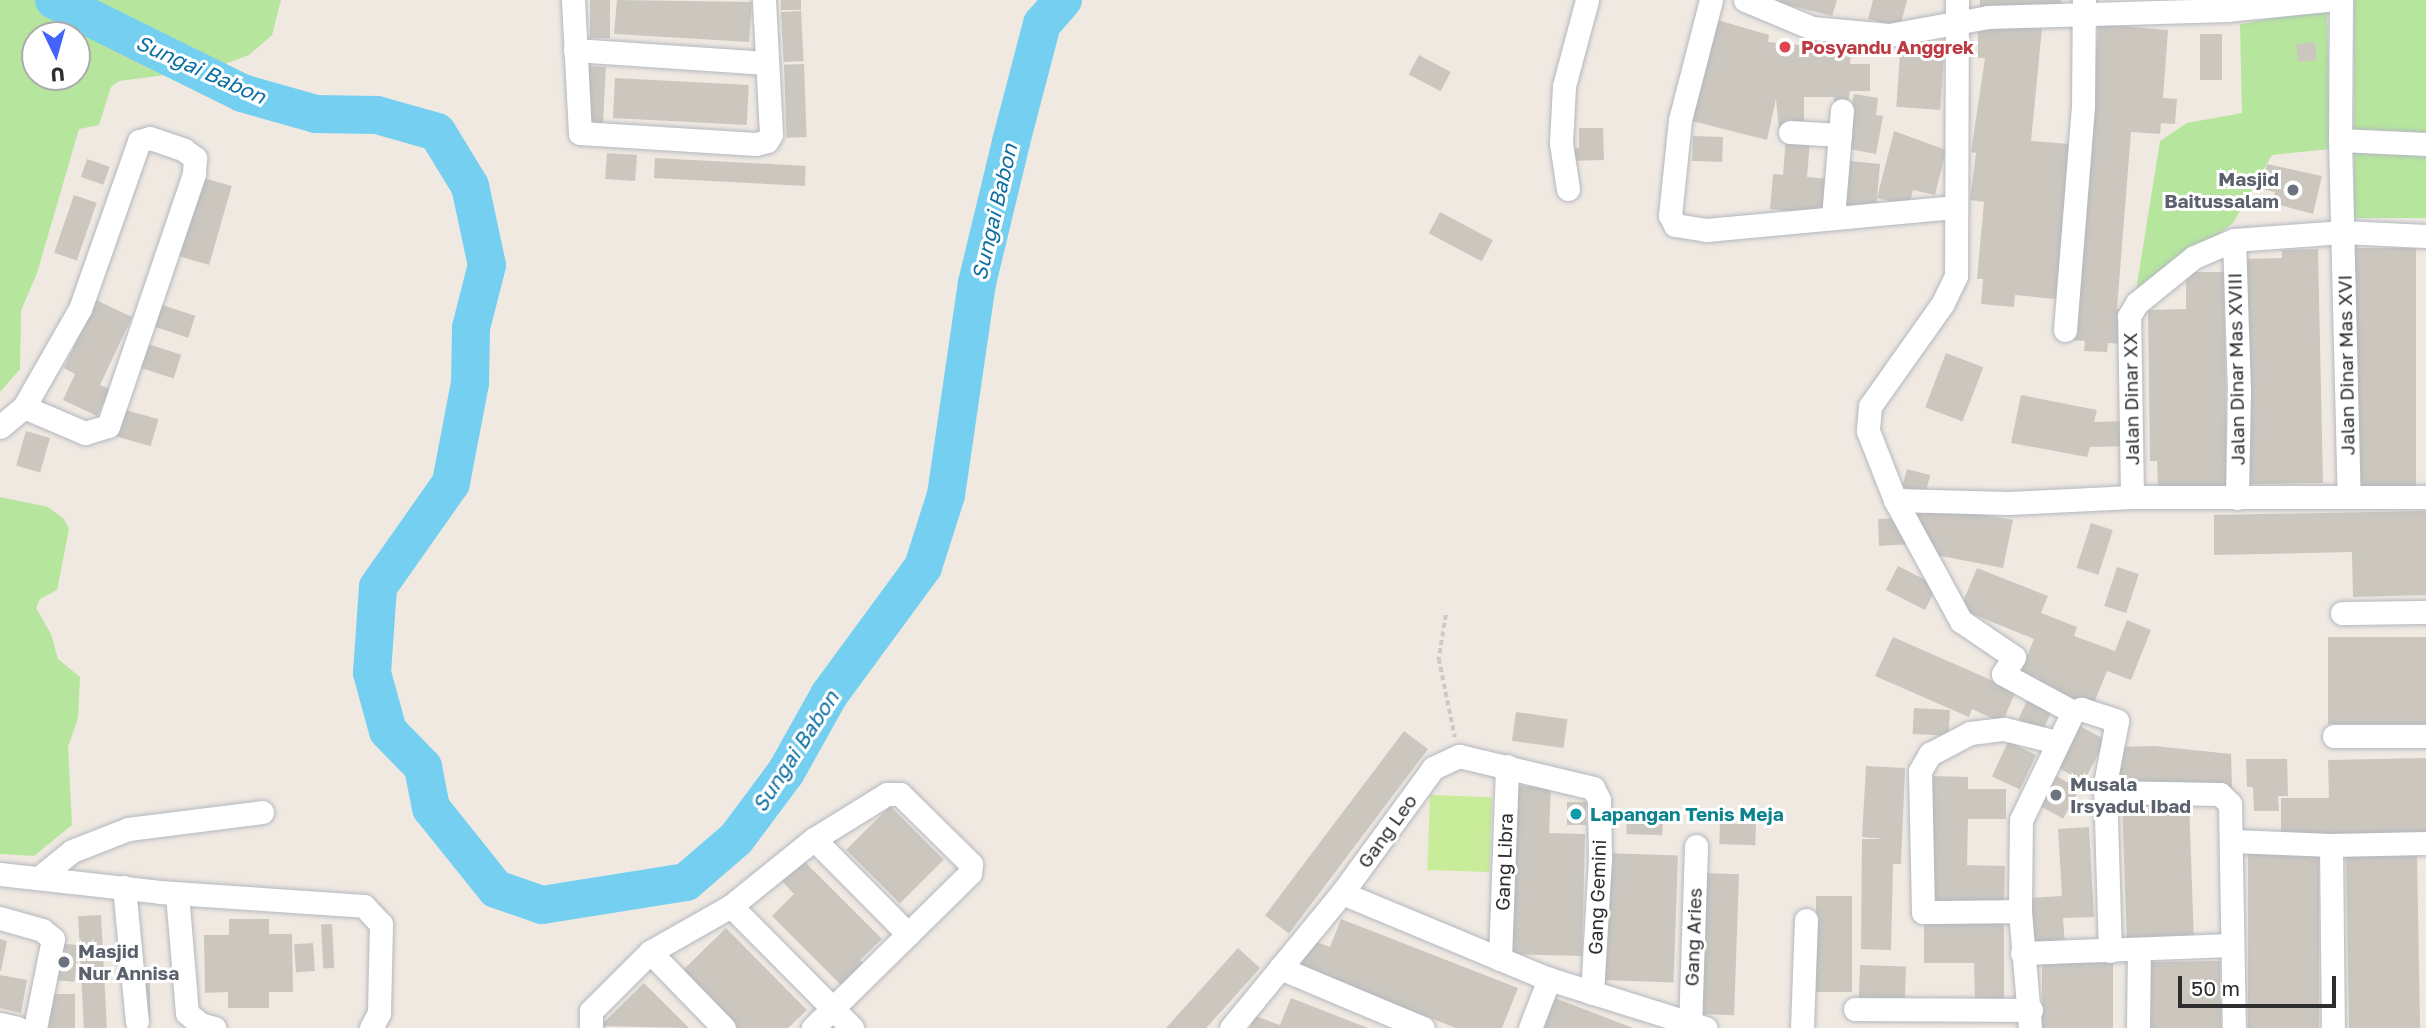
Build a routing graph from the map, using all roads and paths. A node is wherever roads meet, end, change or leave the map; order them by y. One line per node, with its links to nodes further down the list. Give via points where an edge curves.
1 (573, 0): 10 (street)
2 (764, 0): 11 (street)
3 (1587, 0): 17 (street, via 1564,86 1561,143)
4 (1711, 0): 19 (street, via 1682,110 1670,215 1675,225 1707,230)
5 (1745, 0): 9 (street, via 1812,28 1838,33 1889,35)
6 (2327, 0): 8 (street)
7 (2341, 0): 15 (street, Jalan Dinar Mas XVI)
8 (2083, 8): 9 (street); 23 (street, via 2083,106)
9 (1957, 10): 18 (street)
10 (575, 50): 11 (street); 11 (street, via 576,128 585,135 767,141 771,134)
11 (768, 63)
12 (1842, 110): 14 (street)
13 (1790, 132): 14 (street)
14 (1840, 135): 19 (street)
15 (2340, 140): 16 (street); 20 (street, Jalan Dinar Mas XVI)
16 (2426, 144)
17 (1568, 189)
18 (1953, 207): 19 (street); 30 (street, via 1956,276 1952,289 1870,406 1873,450)
19 (1833, 217)
20 (2343, 232): 21 (street); 22 (street); 27 (street, Jalan Dinar Mas XVI)
21 (2426, 236)
22 (2234, 240): 26 (street, Jalan Dinar XX, via 2194,257 2137,303 2129,316); 29 (street, Jalan Dinar Mas XVIII)
23 (2065, 330)
24 (24, 407): 24 (street, via 80,309 139,141 150,138 184,150 195,158 194,174 108,426 85,433); 25 (street)
25 (0, 427)
26 (2132, 497): 29 (street); 30 (street, via 2009,503)
27 (2349, 497): 28 (street); 29 (street)
28 (2426, 497)
29 (2237, 498)
30 (1895, 499): 34 (street, via 1961,621 2014,657 2003,674)
31 (2342, 612): 32 (street)
32 (2426, 612)
33 (1446, 615): 38 (path, via 1438,659)
34 (2073, 712): 37 (street); 40 (street, via 2081,709 2117,720 2106,760)
35 (2334, 736): 36 (street)
36 (2426, 736)
37 (2057, 742): 53 (street, via 2021,820); 53 (street, via 2004,729 1970,733 1930,754 1920,771 1923,912)
38 (1459, 756): 39 (street); 50 (street, Gang Leo, via 1433,768)
39 (1507, 766): 62 (street, Gang Libra); 65 (street, Gang Gemini, via 1584,783 1599,800)
40 (2105, 792): 43 (street, via 2220,794 2230,804); 59 (street)
41 (262, 812): 48 (street, via 128,829 72,851)
42 (814, 839): 52 (street); 56 (street); 56 (street, via 887,794 900,794 971,864 970,873)
43 (2233, 841): 45 (street); 57 (street)
44 (2426, 843): 45 (street)
45 (2331, 845): 86 (street)
46 (1696, 846): 82 (street, Gang Aries)
47 (0, 874): 48 (street)
48 (40, 877): 49 (street)
49 (124, 887): 51 (street); 69 (street)
50 (1342, 893): 62 (street); 63 (street, Gang Leo)
51 (177, 894): 73 (street, via 187,1013); 74 (street, via 364,906 381,924 379,1013)
52 (731, 906): 60 (street); 66 (street)
53 (2020, 911): 61 (street)
54 (0, 918): 72 (street, via 42,930 53,939)
55 (1806, 920): 83 (street)
56 (908, 934): 66 (street)
57 (2232, 944): 58 (street); 85 (street)
58 (2138, 950): 59 (street); 84 (street)
59 (2110, 951): 61 (street)
60 (650, 952): 75 (street, via 591,1011); 76 (street)
61 (2022, 953): 68 (street)
62 (1500, 959): 64 (street)
63 (1280, 968): 79 (street, Gang Leo); 80 (street)
64 (1549, 979): 65 (street); 81 (street)
65 (1592, 993): 82 (street)
66 (833, 1008): 77 (street); 78 (street)
67 (1855, 1009): 68 (street)
68 (2030, 1019)
69 (137, 1021)
70 (0, 1024): 71 (street)
71 (18, 1028)
72 (35, 1028)
73 (214, 1028)
74 (371, 1028)
75 (591, 1028)
76 (724, 1028)
77 (813, 1028)
78 (852, 1028)
79 (1231, 1028)
80 (1423, 1028)
81 (1530, 1028)
82 (1695, 1028)
83 (1802, 1028)
84 (2138, 1028)
85 (2234, 1028)
86 (2333, 1028)

